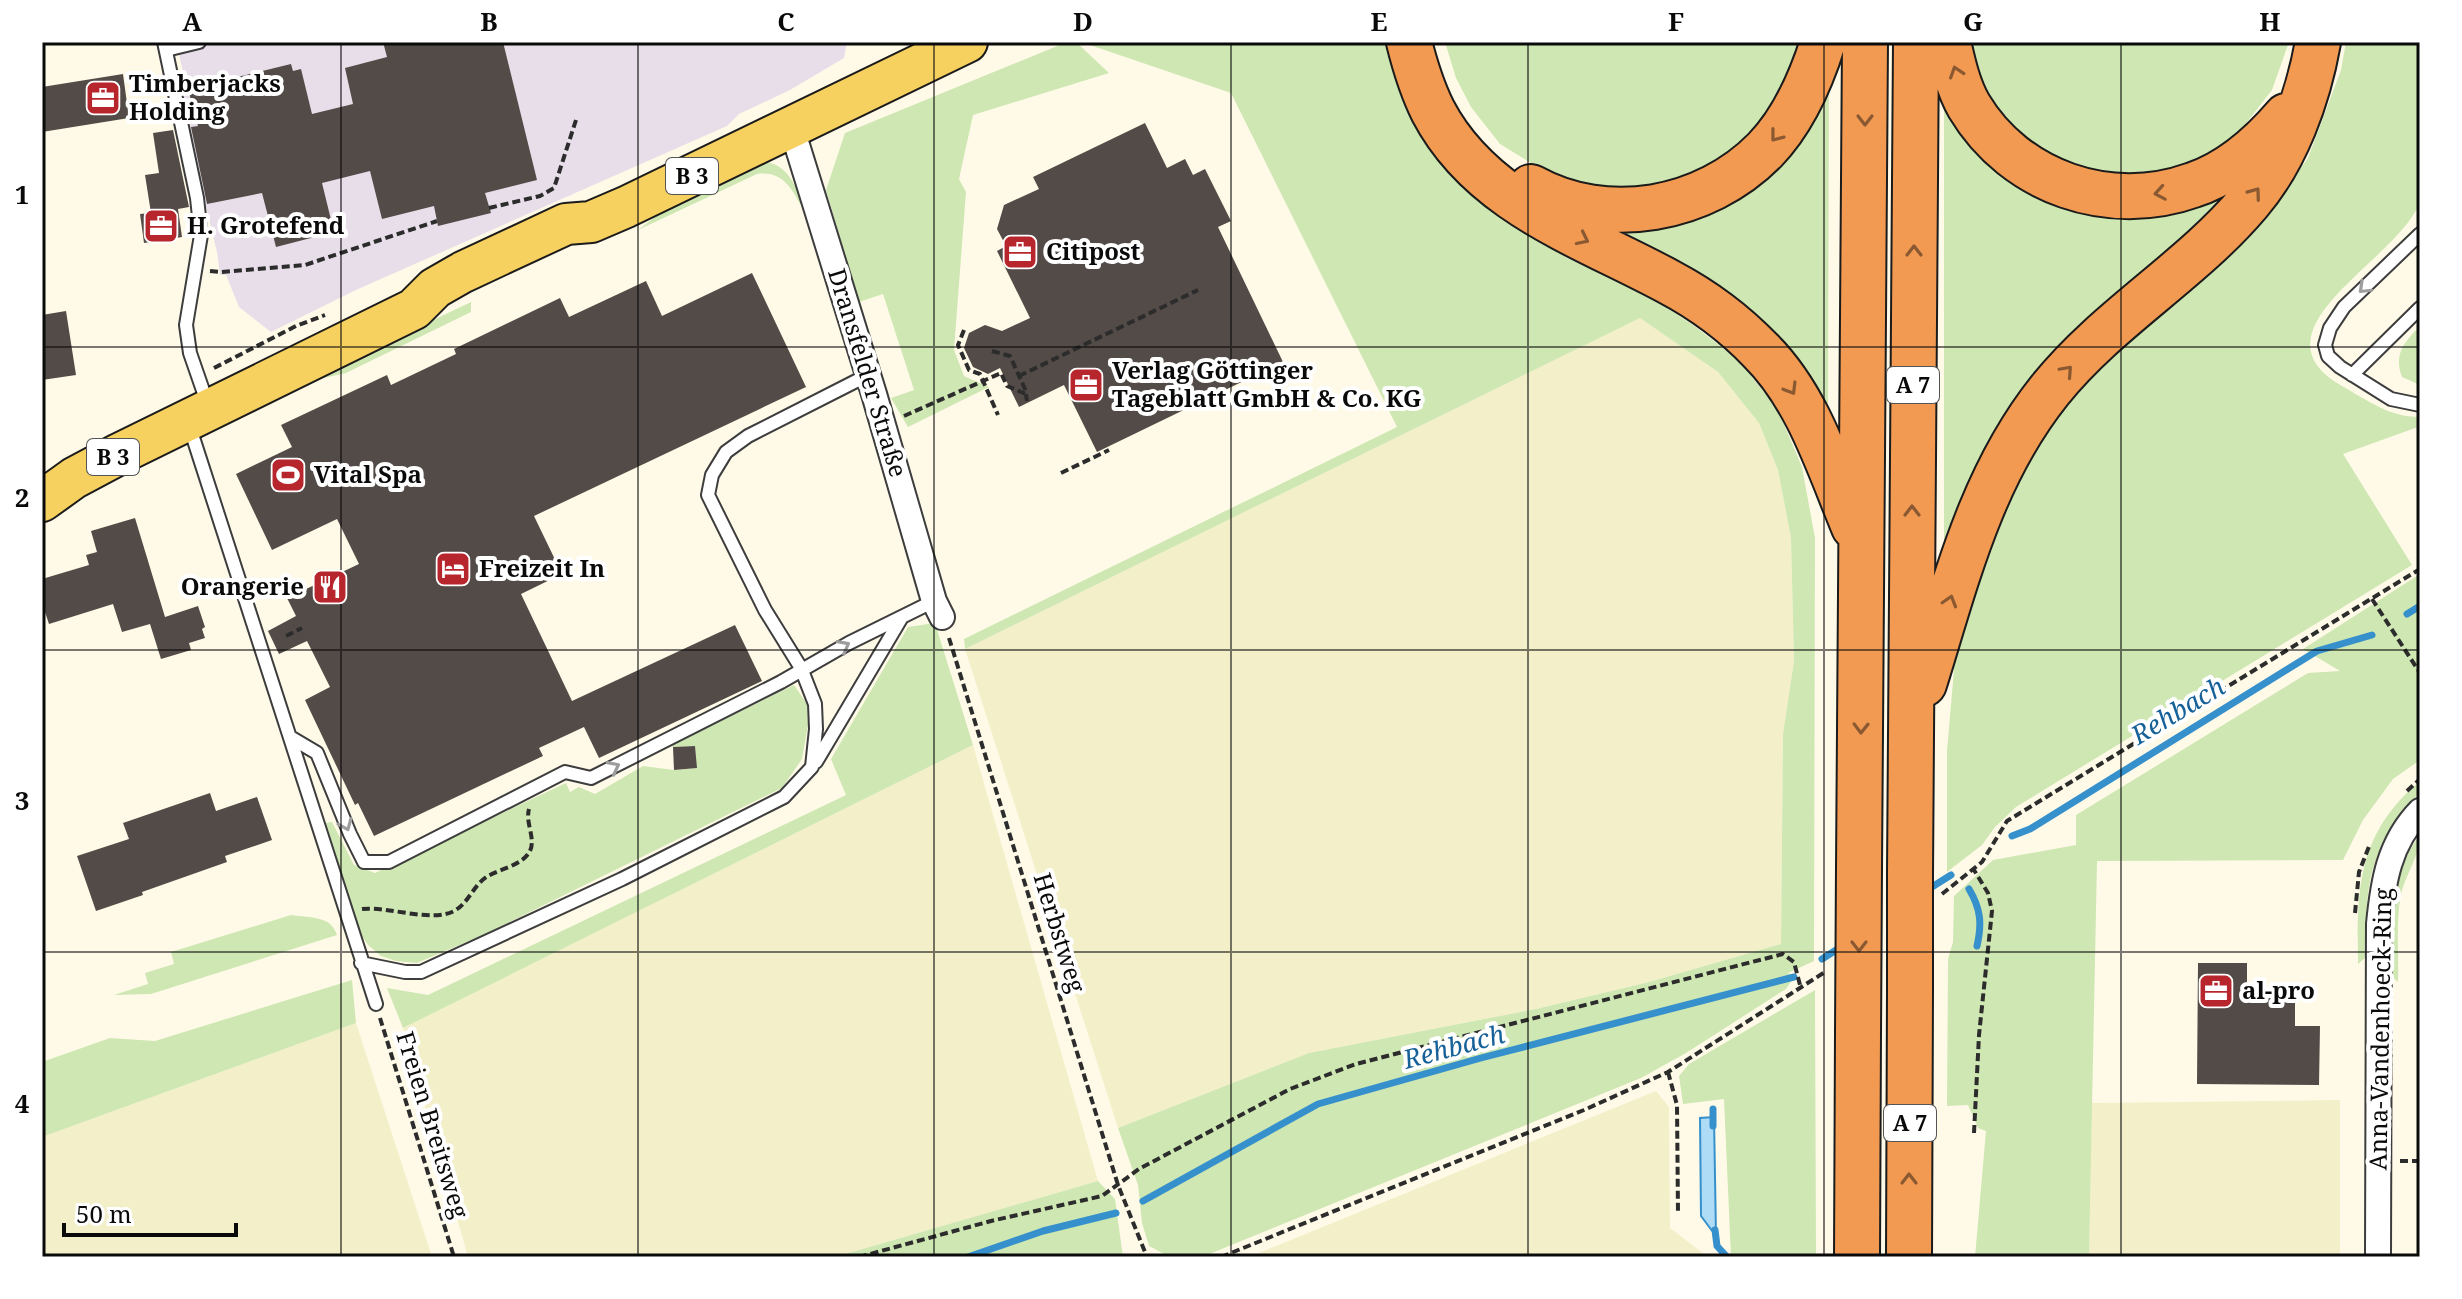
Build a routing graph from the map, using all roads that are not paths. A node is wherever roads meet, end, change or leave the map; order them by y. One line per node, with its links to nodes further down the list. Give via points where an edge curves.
1 (199, 42): 10 (lane)
2 (967, 42): 12 (main road, B 3)
3 (1409, 42): 20 (highway, one-way to 20, via 1434,112 1483,174 1534,213 1698,299 1781,372 1808,420)
4 (1429, 42): 5 (highway, one-way to 4, via 1794,111 1765,149 1704,193 1632,210 1558,199 1495,163 1448,105)
5 (1823, 42)
6 (1865, 42): 20 (highway, A 7, one-way to 20)
7 (1916, 42): 24 (highway, A 7, one-way to 7)
8 (1948, 42): 11 (highway, one-way to 8, via 2267,137 2220,172 2166,193 2108,196 2052,181 2008,153 1967,103)
9 (2318, 42): 11 (highway)
10 (165, 46): 18 (lane, via 201,235 186,311)
11 (2307, 84): 24 (highway, one-way to 11, via 1974,524 2013,442 2088,348 2202,251 2251,200 2287,139)
12 (792, 129): 15 (street, Dransfelder Straße); 18 (main road, B 3, via 591,222 566,224 463,272 435,288 414,309)
13 (2420, 234): 16 (lane, one-way to 16, via 2344,307 2330,328 2328,356)
14 (2420, 308): 16 (lane)
15 (868, 375): 21 (street, Dransfelder Straße); 23 (lane, via 748,436 726,452 712,475 708,495 765,610)
16 (2352, 375): 17 (lane, via 2391,399)
17 (2420, 405)
18 (198, 413): 19 (main road, B 3, via 74,478); 25 (lane)
19 (42, 501)
20 (1862, 548): 30 (highway, A 7, one-way to 30, bridge)
21 (938, 609): 22 (lane)
22 (902, 617): 23 (lane, one-way to 22); 26 (lane)
23 (801, 668): 25 (lane, one-way to 23, via 317,753 364,862 389,862 565,772 591,778); 26 (lane, via 815,704)
24 (1911, 729): 31 (highway, A 7, one-way to 24, bridge)
25 (290, 737): 28 (lane)
26 (812, 767): 28 (lane, via 784,797 421,972)
27 (2420, 811): 32 (street, Anna-Vandenhoeck-Ring, via 2394,845 2383,880)
28 (361, 963): 29 (lane)
29 (376, 1004)
30 (1857, 1257)
31 (1909, 1257)
32 (2378, 1257)

